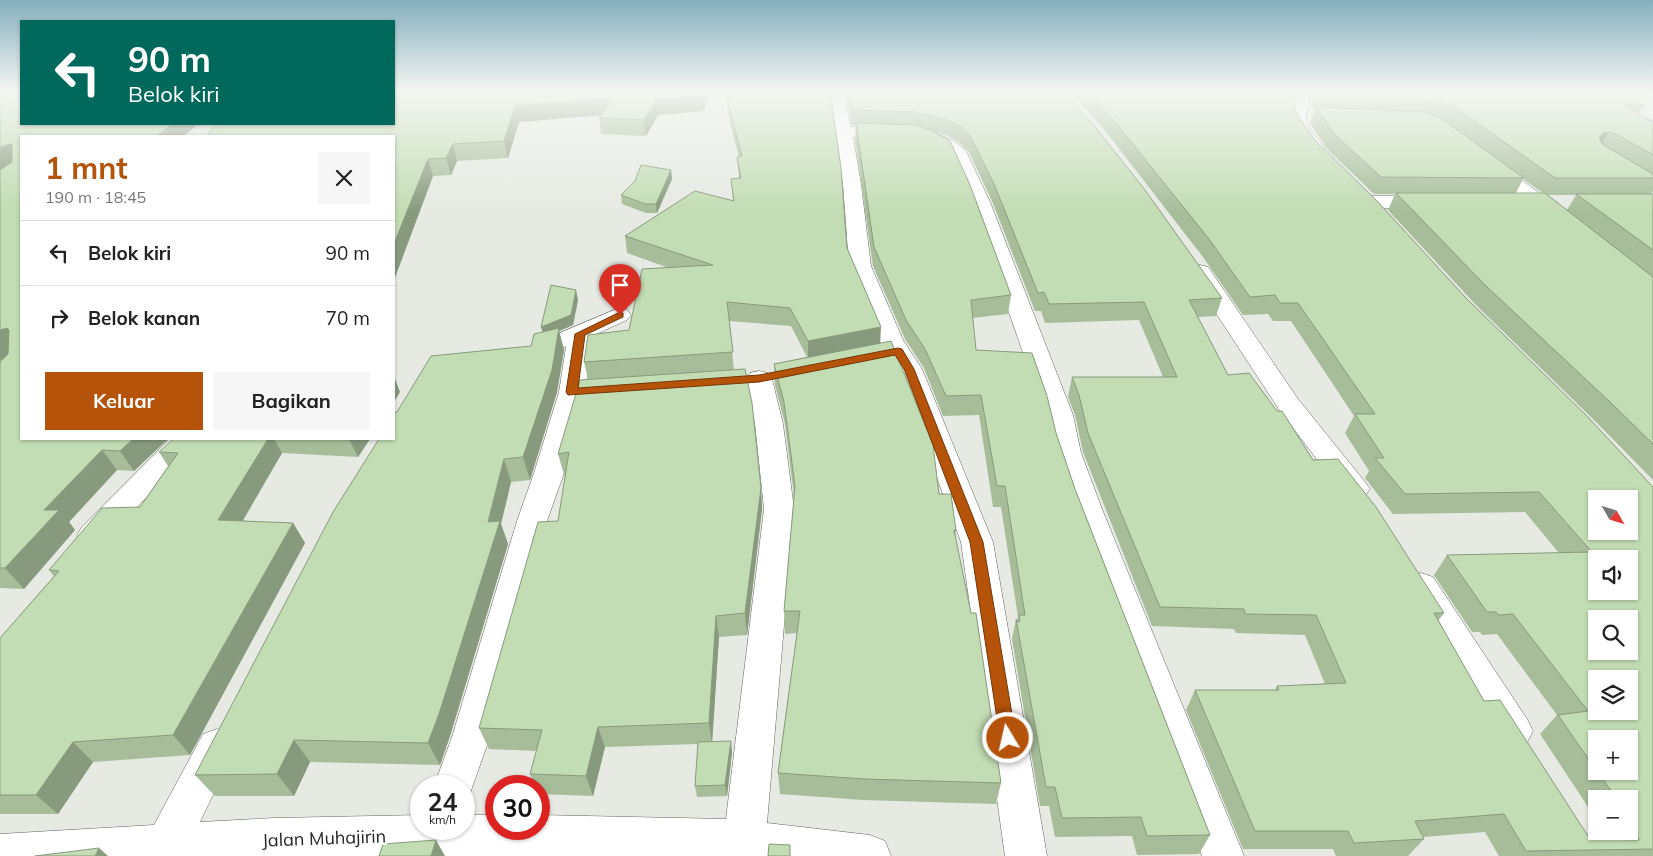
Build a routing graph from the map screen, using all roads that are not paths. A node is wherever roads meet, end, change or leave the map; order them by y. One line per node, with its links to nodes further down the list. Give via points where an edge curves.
1 (843, 132): 15 (street, via 860,266); 34 (street, via 915,134 936,140 958,153 980,202 1056,406 1067,453 1087,509)
2 (1303, 132): 4 (street)
3 (1473, 152): 7 (street)
4 (1333, 167)
5 (1444, 202): 9 (street, via 1361,195)
6 (1511, 202): 7 (street)
7 (1540, 202): 8 (street); 10 (street)
8 (1568, 202)
9 (1388, 224)
10 (1570, 226)
11 (1182, 248): 19 (street, via 1289,405)
12 (620, 315): 13 (street)
13 (580, 334): 14 (street); 24 (street, via 582,391 532,522)
14 (542, 346)
15 (898, 352): 16 (street); 33 (street, via 909,369 976,542)
16 (870, 357)
17 (759, 378): 27 (street, via 769,424 779,509)
18 (185, 440): 20 (street)
19 (1371, 510)
20 (73, 558)
21 (1409, 567): 23 (street)
22 (229, 723): 28 (street)
23 (1525, 749)
24 (458, 775)
25 (475, 834): 29 (street, Jalan Muhajirin)
26 (410, 835): 30 (street, Jalan Muhajirin)
27 (744, 841): 29 (street, Jalan Muhajirin); 32 (street, Jalan Muhajirin)
28 (166, 846): 30 (street, Jalan Muhajirin); 31 (street, Jalan Muhajirin)
29 (648, 846)
30 (272, 848)
31 (0, 856)
32 (870, 856)
33 (1026, 856)
34 (1223, 856)

